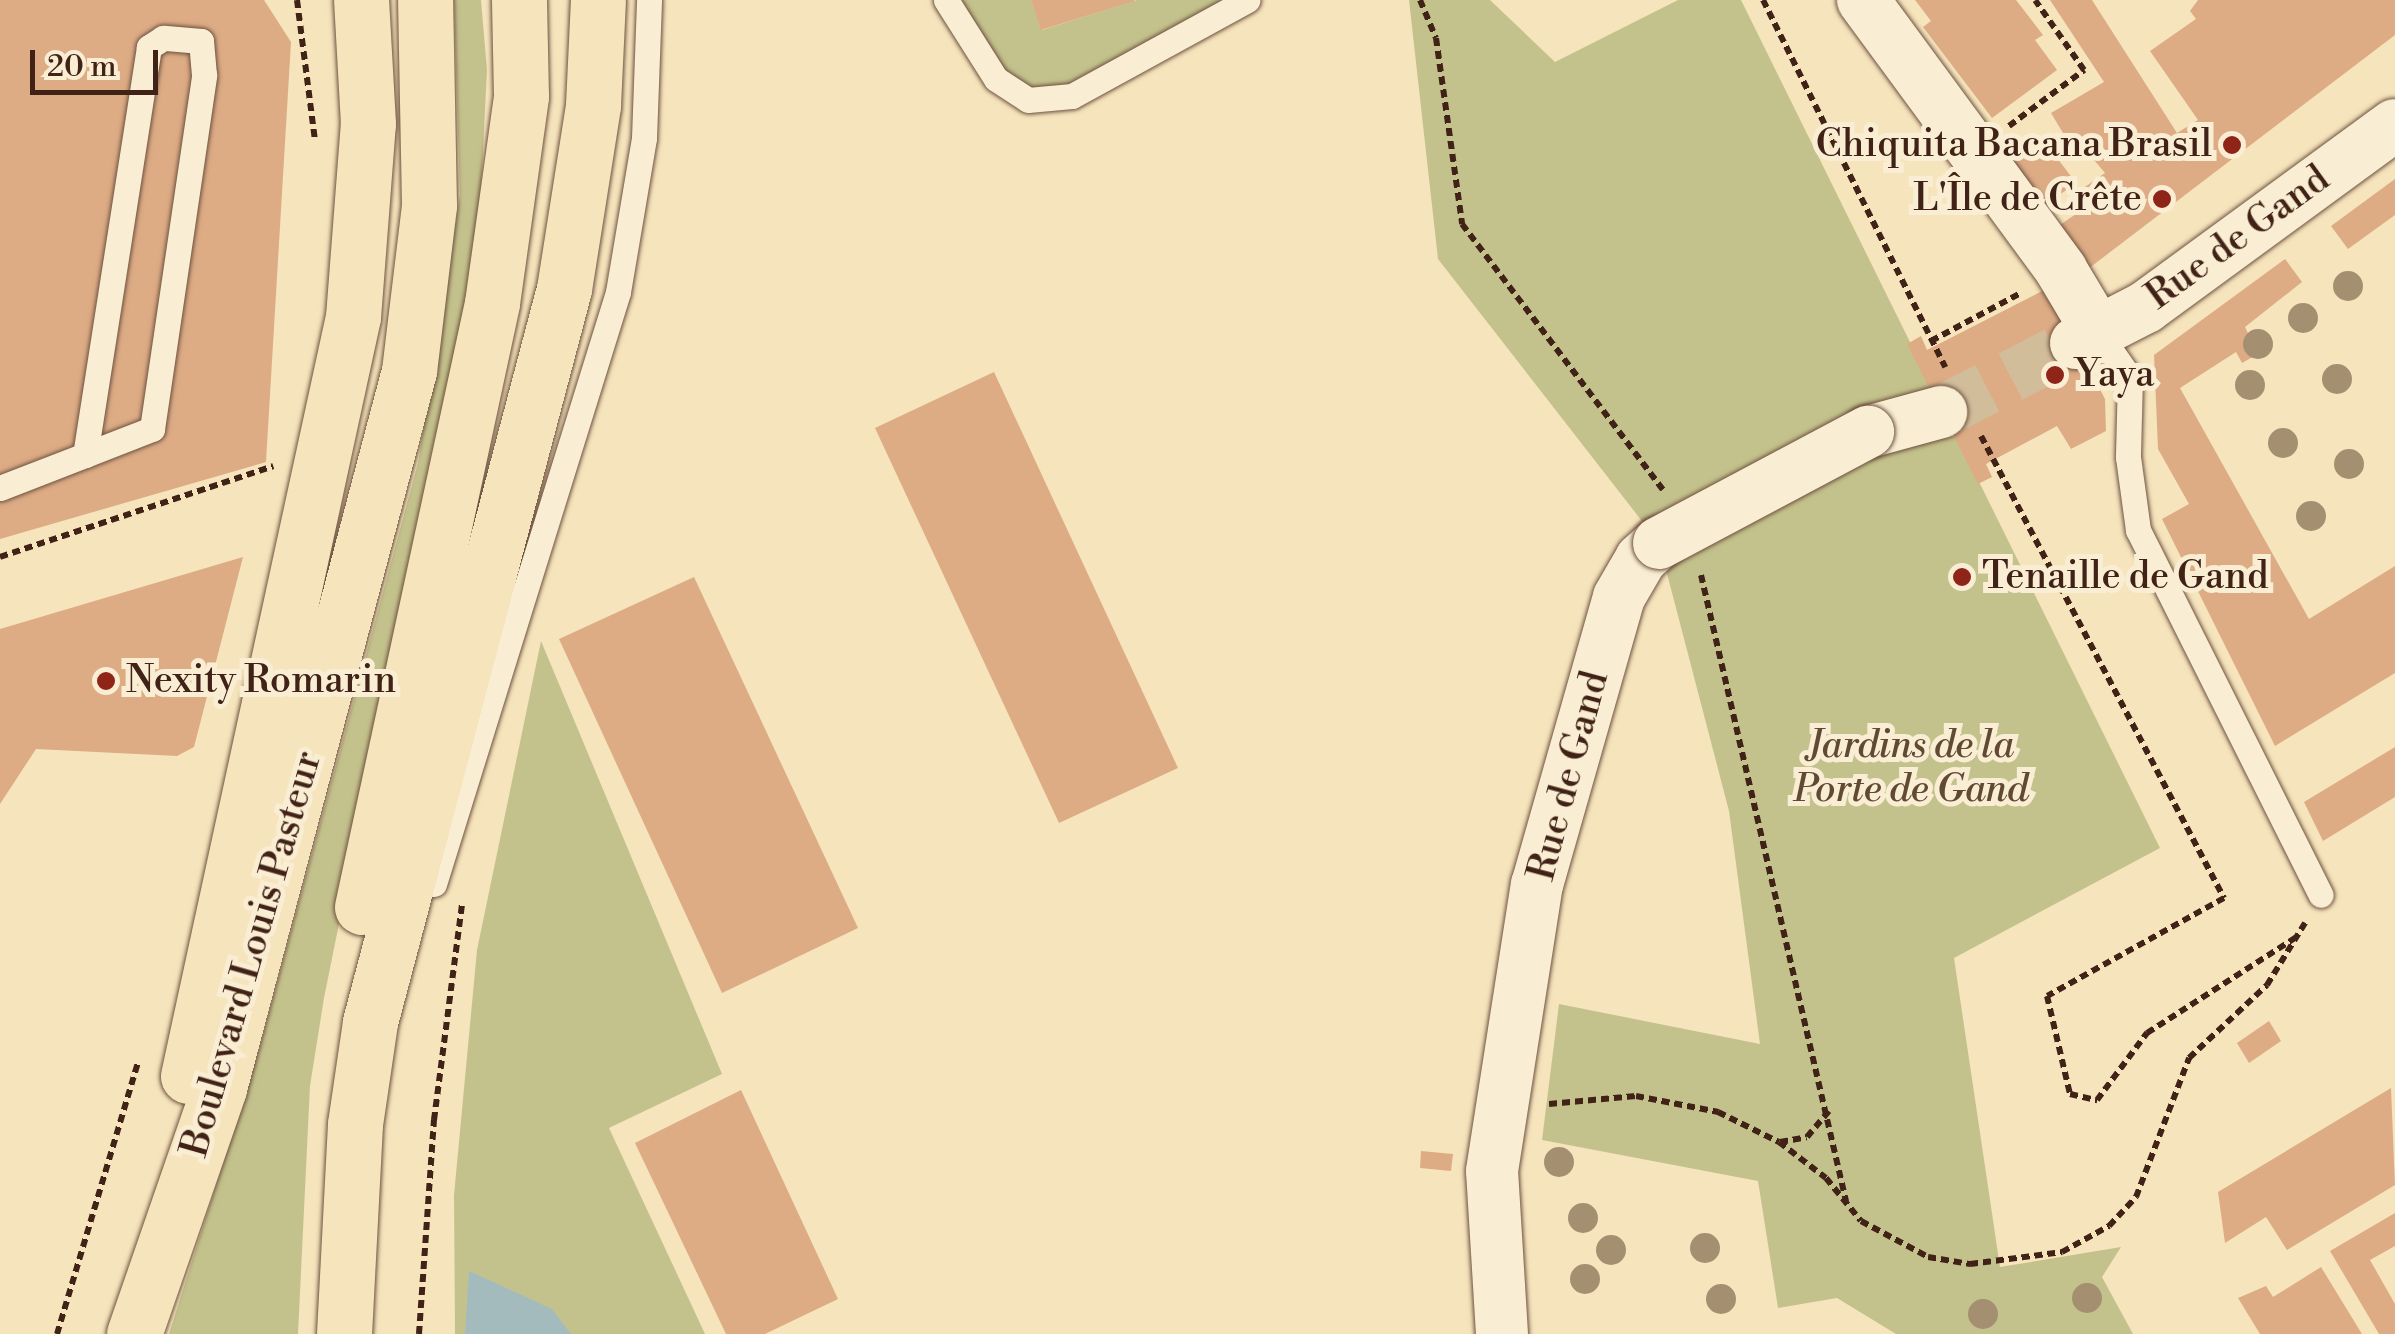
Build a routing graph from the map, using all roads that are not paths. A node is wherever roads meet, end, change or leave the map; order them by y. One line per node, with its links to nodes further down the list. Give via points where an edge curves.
1 (360, 0): 16 (highway, via 368,124 354,317 229,870)
2 (425, 0): 16 (highway, Boulevard Louis Pasteur, via 429,205 416,331 390,458 219,1088)
3 (519, 0): 15 (highway, via 521,96 492,303 348,990 340,1083)
4 (598, 0): 15 (highway, via 593,105 564,289 388,941 358,1089)
5 (649, 0): 15 (lane, via 644,138 618,292 405,977)
6 (946, 0): 7 (lane, via 996,79 1028,100 1072,96)
7 (1246, 0)
8 (1863, 0): 10 (street, via 2061,270)
9 (2395, 125): 10 (street, Rue de Gand, via 2146,308)
10 (2087, 337): 14 (lane, via 2130,378 2128,457 2138,530)
11 (1942, 412): 19 (street, Rue de Gand, bridge, via 1868,432 1673,534 1641,559 1619,598 1538,886 1503,1100 1492,1170)
12 (86, 455): 12 (lane, via 152,429 204,74 201,41 164,38 149,47); 13 (lane)
13 (0, 488)
14 (2322, 895)
15 (352, 1192): 18 (highway)
16 (159, 1257): 17 (highway)
17 (134, 1334)
18 (344, 1334)
19 (1502, 1334)

